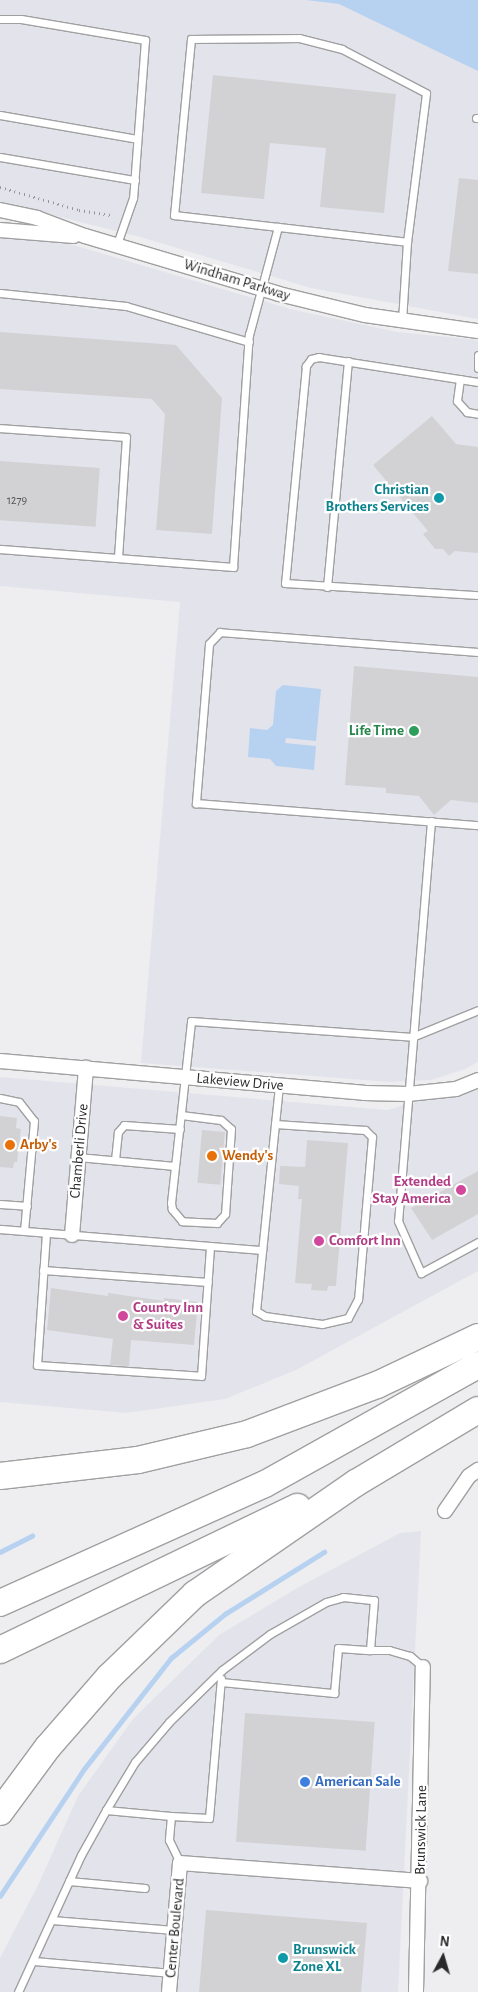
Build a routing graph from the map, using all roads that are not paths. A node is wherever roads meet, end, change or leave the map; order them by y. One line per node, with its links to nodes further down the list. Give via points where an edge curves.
1 (0, 19): 3 (lane, via 21,19 145,40)
2 (0, 116): 3 (lane)
3 (138, 139): 5 (lane)
4 (0, 157): 5 (lane)
5 (134, 180): 11 (lane, via 133,198)
6 (0, 210): 9 (street, Windham Parkway, via 37,218)
7 (278, 227): 10 (lane); 10 (lane, via 174,214 191,38 299,38 342,49 426,93); 12 (lane)
8 (0, 230): 9 (street)
9 (85, 236): 11 (street, Windham Parkway)
10 (407, 242): 14 (lane)
11 (117, 244): 12 (street, Windham Parkway)
12 (262, 289): 14 (street, Windham Parkway); 16 (lane)
13 (0, 294): 16 (lane, via 126,306)
14 (402, 322): 15 (street, Windham Parkway)
15 (478, 331)
16 (249, 342): 25 (lane, via 233,567)
17 (478, 355): 19 (lane)
18 (348, 361): 20 (lane); 26 (lane); 26 (lane, via 319,357 311,359 306,366 285,583)
19 (478, 368)
20 (460, 379): 21 (lane); 22 (lane, via 457,401 467,412)
21 (478, 382)
22 (478, 414)
23 (0, 428): 25 (lane, via 126,437)
24 (0, 549): 25 (lane)
25 (118, 558)
26 (328, 586): 27 (lane)
27 (478, 595)
28 (478, 652): 29 (lane, via 225,630 215,634 209,644 196,803)
29 (431, 821): 30 (lane); 32 (lane)
30 (478, 825)
31 (478, 1010): 32 (lane)
32 (412, 1037): 35 (lane, via 191,1021); 38 (lane)
33 (0, 1061): 34 (street, Lakeview Drive)
34 (86, 1068): 35 (street, Lakeview Drive); 43 (street, Chamberli Drive)
35 (186, 1077): 37 (street, Lakeview Drive); 40 (lane)
36 (478, 1080): 38 (street, Lakeview Drive, via 456,1089)
37 (279, 1085): 38 (street, Lakeview Drive); 41 (lane)
38 (408, 1094): 52 (lane, via 398,1221 421,1274)
39 (0, 1098): 47 (lane, via 19,1102 34,1121)
40 (181, 1115): 42 (lane); 45 (lane, via 220,1120 231,1129 225,1209 220,1221 213,1224 187,1222 174,1214 171,1203)
41 (275, 1124): 54 (lane); 54 (lane, via 365,1130 372,1137 358,1299 348,1318 322,1324 259,1314 256,1311)
42 (180, 1129): 44 (lane, via 124,1125 118,1132); 45 (lane)
43 (78, 1157): 44 (lane); 51 (street, Chamberli Drive)
44 (115, 1160): 45 (lane)
45 (175, 1166)
46 (0, 1204): 47 (lane)
47 (27, 1206): 49 (lane)
48 (0, 1229): 49 (lane)
49 (24, 1231): 50 (lane)
50 (46, 1232): 51 (lane); 55 (lane)
51 (72, 1235): 53 (lane)
52 (478, 1242)
53 (210, 1246): 54 (lane); 56 (lane)
54 (262, 1250)
55 (43, 1270): 56 (lane); 56 (lane, via 37,1365 201,1376)
56 (208, 1282)
57 (478, 1337): 62 (highway, via 377,1385 247,1434 138,1460)
58 (478, 1365): 64 (highway, via 265,1484)
59 (478, 1404): 65 (highway, via 290,1511)
60 (478, 1410): 71 (highway, via 356,1483 195,1594 110,1676 48,1747)
61 (478, 1470): 63 (street, via 469,1476)
62 (0, 1476)
63 (445, 1511)
64 (0, 1602)
65 (0, 1650)
66 (370, 1650): 67 (lane, via 389,1650 410,1656); 68 (lane, via 374,1600 344,1597 326,1602 270,1634); 69 (lane, via 338,1648 334,1693)
67 (423, 1667): 75 (street, Brunswick Lane)
68 (222, 1670): 69 (lane); 70 (lane, via 168,1722 135,1762)
69 (221, 1682): 72 (lane, via 209,1818)
70 (106, 1810): 72 (lane); 74 (lane)
71 (0, 1812)
72 (171, 1816): 73 (lane, via 169,1840)
73 (180, 1863): 75 (street); 78 (street, Center Boulevard)
74 (69, 1881): 76 (lane); 77 (lane)
75 (420, 1881): 83 (street, Brunswick Lane)
76 (145, 1888)
77 (52, 1920): 78 (lane); 79 (lane)
78 (174, 1930): 80 (street, Center Boulevard)
79 (34, 1960): 80 (lane); 81 (lane)
80 (171, 1973): 82 (street, Center Boulevard)
81 (18, 1992)
82 (169, 1992)
83 (416, 1992)

